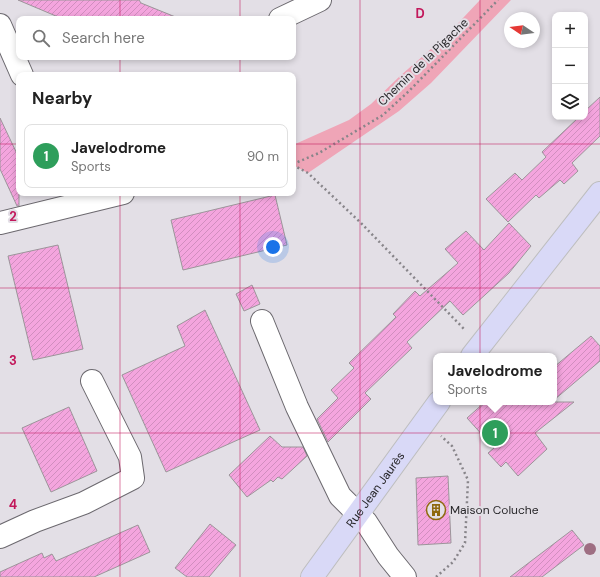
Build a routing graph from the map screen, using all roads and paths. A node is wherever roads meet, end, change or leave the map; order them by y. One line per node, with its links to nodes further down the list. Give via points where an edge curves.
1 (320, 0): 3 (street)
2 (498, 0): 6 (path, Chemin de la Pigache, via 383,115 319,153)
3 (286, 16)
4 (0, 25): 5 (street)
5 (21, 72)
6 (296, 163)
7 (296, 166): 13 (path, via 308,173 360,223)
8 (600, 193): 13 (main road)
9 (95, 196): 10 (street)
10 (76, 198): 11 (street)
11 (0, 223)
12 (262, 321): 17 (street, via 297,407 340,496)
13 (476, 351)
14 (92, 381): 18 (street, via 130,457 133,478 84,503 32,514)
15 (437, 405): 16 (main road, Rue Jean Jaurès)
16 (425, 420): 17 (main road, Rue Jean Jaurès); 21 (path, via 452,446 468,480 466,543 453,562)
17 (358, 514): 19 (main road, Rue Jean Jaurès); 20 (street)
18 (0, 537)
19 (312, 577)
20 (405, 577)
21 (436, 577)

